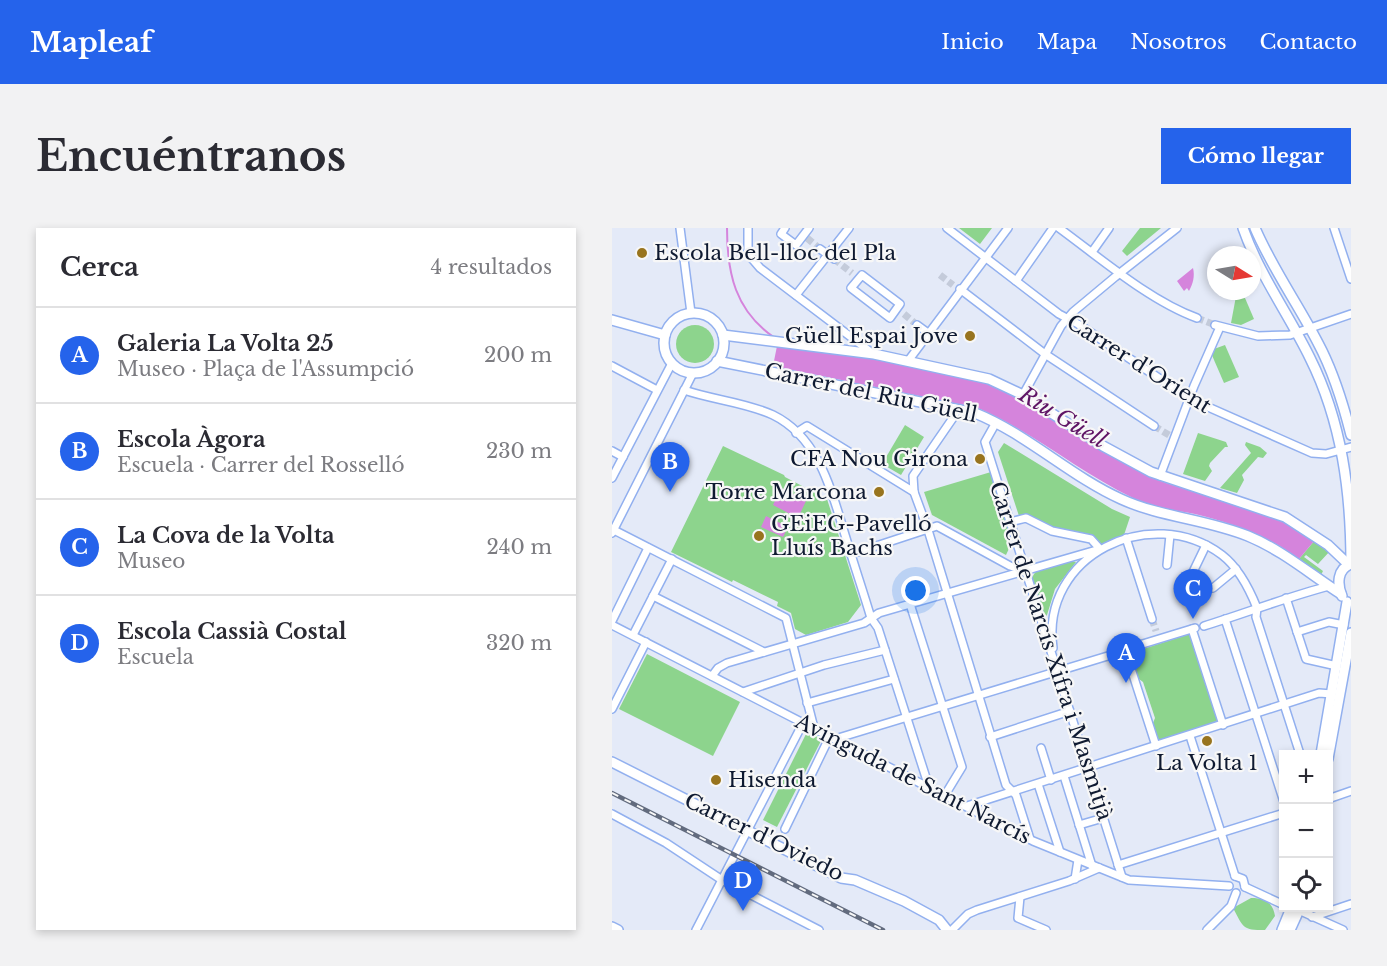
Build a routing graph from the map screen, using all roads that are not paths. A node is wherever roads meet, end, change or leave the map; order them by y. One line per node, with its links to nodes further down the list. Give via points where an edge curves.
1 (680, 228): 27 (street)
2 (748, 228): 25 (street, Carrer del Riu Güell, via 748,254 759,268)
3 (785, 228): 4 (street, via 781,234 796,245)
4 (809, 228)
5 (849, 228): 17 (street)
6 (947, 228): 18 (street, Carrer d'Orient)
7 (1008, 228): 18 (street)
8 (1053, 228): 23 (street)
9 (1059, 228): 16 (street)
10 (1109, 228): 16 (street)
11 (1177, 228): 20 (street)
12 (1243, 228): 36 (street)
13 (1256, 228): 34 (street)
14 (1334, 228): 22 (street)
15 (820, 249): 17 (street)
16 (1092, 252): 20 (street)
17 (831, 257): 25 (street)
18 (985, 257): 23 (street, Carrer d'Orient); 24 (street)
19 (852, 273): 21 (street)
20 (1121, 273): 30 (street, via 1170,307); 31 (street)
21 (859, 279): 26 (street, via 862,275 900,304); 26 (street, via 851,288 890,318)
22 (1351, 279)
23 (1016, 281): 31 (street, Carrer d'Orient)
24 (960, 290): 35 (street); 40 (street)
25 (796, 295): 39 (street, Carrer del Riu Güell)
26 (897, 309): 28 (street)
27 (691, 313): 37 (street, via 677,319); 38 (street, via 712,318)
28 (904, 314)
29 (1351, 314): 34 (street)
30 (1197, 318)
31 (1068, 319): 40 (street); 49 (street, Carrer d'Orient)
32 (612, 320): 37 (street)
33 (917, 325): 35 (street)
34 (1310, 328): 36 (street); 54 (street, via 1340,394)
35 (928, 333): 42 (street)
36 (1297, 333): 49 (street, via 1258,336 1218,326); 55 (street, via 1311,358)
37 (665, 335): 43 (street, via 665,349)
38 (723, 335): 39 (street, Carrer del Riu Güell); 41 (street, via 723,349)
39 (874, 354): 42 (street, Carrer del Riu Güell)
40 (1045, 354): 48 (street); 52 (street)
41 (717, 361): 45 (street, via 706,370); 50 (street, Carrer del Riu Güell)
42 (908, 361): 48 (street, Carrer del Riu Güell, via 974,374)
43 (672, 363): 45 (street); 46 (street)
44 (612, 366): 46 (street)
45 (693, 373): 47 (street)
46 (657, 390): 57 (street)
47 (684, 390): 53 (street, via 775,416); 63 (street)
48 (1023, 395): 58 (street, Carrer del Riu Güell, via 1103,446)
49 (1190, 399): 55 (street, Carrer d'Orient, via 1304,451 1326,454); 58 (street)
50 (955, 408): 60 (street, via 955,415 913,476); 76 (street, Carrer del Riu Güell, via 1003,426 1120,499 1247,536 1281,552)
51 (994, 426): 61 (street, Carrer de Narcís Xifra i Masmitjà, via 985,442)
52 (1154, 426)
53 (796, 433): 60 (street, via 807,426); 84 (street, via 815,454 828,480)
54 (1351, 435)
55 (1346, 449): 71 (street)
56 (612, 452): 57 (street)
57 (623, 457): 59 (street)
58 (1160, 476): 71 (street, Carrer del Riu Güell, via 1285,517)
59 (612, 478)
60 (914, 492): 62 (street)
61 (1010, 522): 68 (street, via 1026,518 1052,531 1092,539); 74 (street, Carrer de Narcís Xifra i Masmitjà)
62 (928, 530): 69 (street); 74 (street, via 937,526 1010,566); 78 (street)
63 (612, 531): 67 (street)
64 (1170, 535): 65 (street); 66 (street); 72 (street)
65 (1126, 538): 68 (street); 85 (street)
66 (1206, 545): 73 (street); 75 (street)
67 (648, 548): 70 (street); 87 (street, Avinguda de Sant Narcís)
68 (1100, 549): 74 (street); 99 (street, via 1075,571 1059,598 1052,626)
69 (858, 552)
70 (672, 559): 79 (street); 94 (street, via 786,618)
71 (1350, 564): 81 (street, via 1342,568 1339,576 1339,588)
72 (1167, 565)
73 (1236, 569): 77 (street); 83 (street)
74 (1025, 570): 78 (street); 99 (street, Carrer de Narcís Xifra i Masmitjà)
75 (1193, 572)
76 (1329, 586): 80 (street); 81 (street, Carrer del Riu Güell)
77 (1213, 588)
78 (946, 594): 82 (street); 106 (street)
79 (653, 596): 92 (street); 96 (street)
80 (1286, 598): 83 (street); 90 (street)
81 (1346, 600): 88 (street)
82 (910, 604): 84 (street); 109 (street)
83 (1257, 608): 86 (street); 108 (street, via 1256,617)
84 (871, 618): 94 (street); 95 (street)
85 (1152, 619)
86 (1225, 619): 89 (street); 112 (street)
87 (612, 623): 92 (street, Avinguda de Sant Narcís)
88 (1344, 625): 90 (street, via 1329,622); 98 (street)
89 (1204, 626)
90 (1297, 632): 98 (street, via 1306,659)
91 (1351, 633): 103 (street)
92 (633, 635): 93 (street, Avinguda de Sant Narcís)
93 (646, 642): 101 (street, Avinguda de Sant Narcís); 110 (street)
94 (793, 644): 96 (street); 100 (street)
95 (885, 648): 100 (street); 102 (street)
96 (764, 652): 101 (street, via 727,663)
97 (1111, 655): 99 (street)
98 (1337, 666): 105 (street)
99 (1057, 671): 106 (street); 111 (street, Carrer de Narcís Xifra i Masmitjà)
100 (799, 674): 104 (street); 107 (street)
101 (712, 676): 104 (street, Avinguda de Sant Narcís)
102 (894, 679): 107 (street); 113 (street)
103 (1346, 684): 124 (street)
104 (743, 692): 114 (street, Avinguda de Sant Narcís)
105 (1332, 694): 108 (street, via 1319,693); 123 (street)
106 (977, 695): 109 (street); 118 (street)
107 (807, 703): 116 (street)
108 (1283, 705): 112 (street); 122 (street)
109 (942, 706): 113 (street); 134 (street, via 962,768)
110 (612, 709)
111 (1070, 711): 118 (street); 126 (street, Carrer de Narcís Xifra i Masmitjà)
112 (1255, 714): 115 (street); 131 (street)
113 (907, 717): 119 (street); 130 (street)
114 (803, 723): 116 (street, Avinguda de Sant Narcís); 142 (street)
115 (1223, 725): 117 (street); 120 (street, via 1194,628 1157,635 1123,650)
116 (814, 728): 119 (street, Avinguda de Sant Narcís)
117 (1190, 736): 120 (street); 143 (street)
118 (990, 737): 133 (street)
119 (833, 738): 130 (street, Avinguda de Sant Narcís); 141 (street)
120 (1156, 746): 126 (street)
121 (1041, 748): 128 (street)
122 (1299, 750)
123 (1321, 750)
124 (1331, 750)
125 (612, 762): 142 (street, Carrer d'Oviedo)
126 (1087, 768): 127 (street); 139 (street, Carrer de Narcís Xifra i Masmitjà)
127 (1064, 776): 128 (street); 140 (street)
128 (1051, 780): 129 (street)
129 (1038, 784): 133 (street); 145 (street)
130 (929, 787): 134 (street, Avinguda de Sant Narcís)
131 (1279, 787)
132 (1351, 791): 135 (street)
133 (1012, 792): 136 (street); 144 (street)
134 (945, 795): 136 (street, Avinguda de Sant Narcís)
135 (1333, 798)
136 (967, 806): 144 (street, Avinguda de Sant Narcís)
137 (612, 814): 152 (street)
138 (1279, 815): 143 (street)
139 (1103, 818): 140 (street); 147 (street, Carrer de Narcís Xifra i Masmitjà)
140 (1079, 825): 148 (street)
141 (785, 829)
142 (748, 830): 152 (street); 165 (street, Carrer d'Oviedo, via 841,878 904,901 939,920)
143 (1221, 833): 147 (street); 149 (street)
144 (1030, 839): 145 (street, Avinguda de Sant Narcís)
145 (1060, 852): 146 (street, Avinguda de Sant Narcís)
146 (1078, 860): 148 (street, Avinguda de Sant Narcís); 151 (street)
147 (1118, 865): 150 (street, Carrer de Narcís Xifra i Masmitjà)
148 (1096, 867): 150 (street, Avinguda de Sant Narcís); 151 (street)
149 (1235, 876): 153 (street); 154 (street, via 1243,879)
150 (1122, 877): 153 (street, Avinguda de Sant Narcís)
151 (1075, 879): 156 (street)
152 (722, 880): 163 (street); 164 (street)
153 (1229, 886): 155 (street)
154 (1245, 887): 155 (street); 157 (street)
155 (1236, 893): 168 (street, via 1231,906)
156 (1020, 897): 166 (street, via 968,914); 167 (street, via 1018,918)
157 (1279, 903)
158 (1351, 904): 162 (street)
159 (1293, 912): 169 (street)
160 (1294, 912): 170 (street)
161 (1304, 912): 162 (street)
162 (1312, 916): 171 (street)
163 (696, 930)
164 (819, 930)
165 (946, 930)
166 (952, 930)
167 (1046, 930)
168 (1207, 930)
169 (1282, 930)
170 (1290, 930)
171 (1343, 930)

